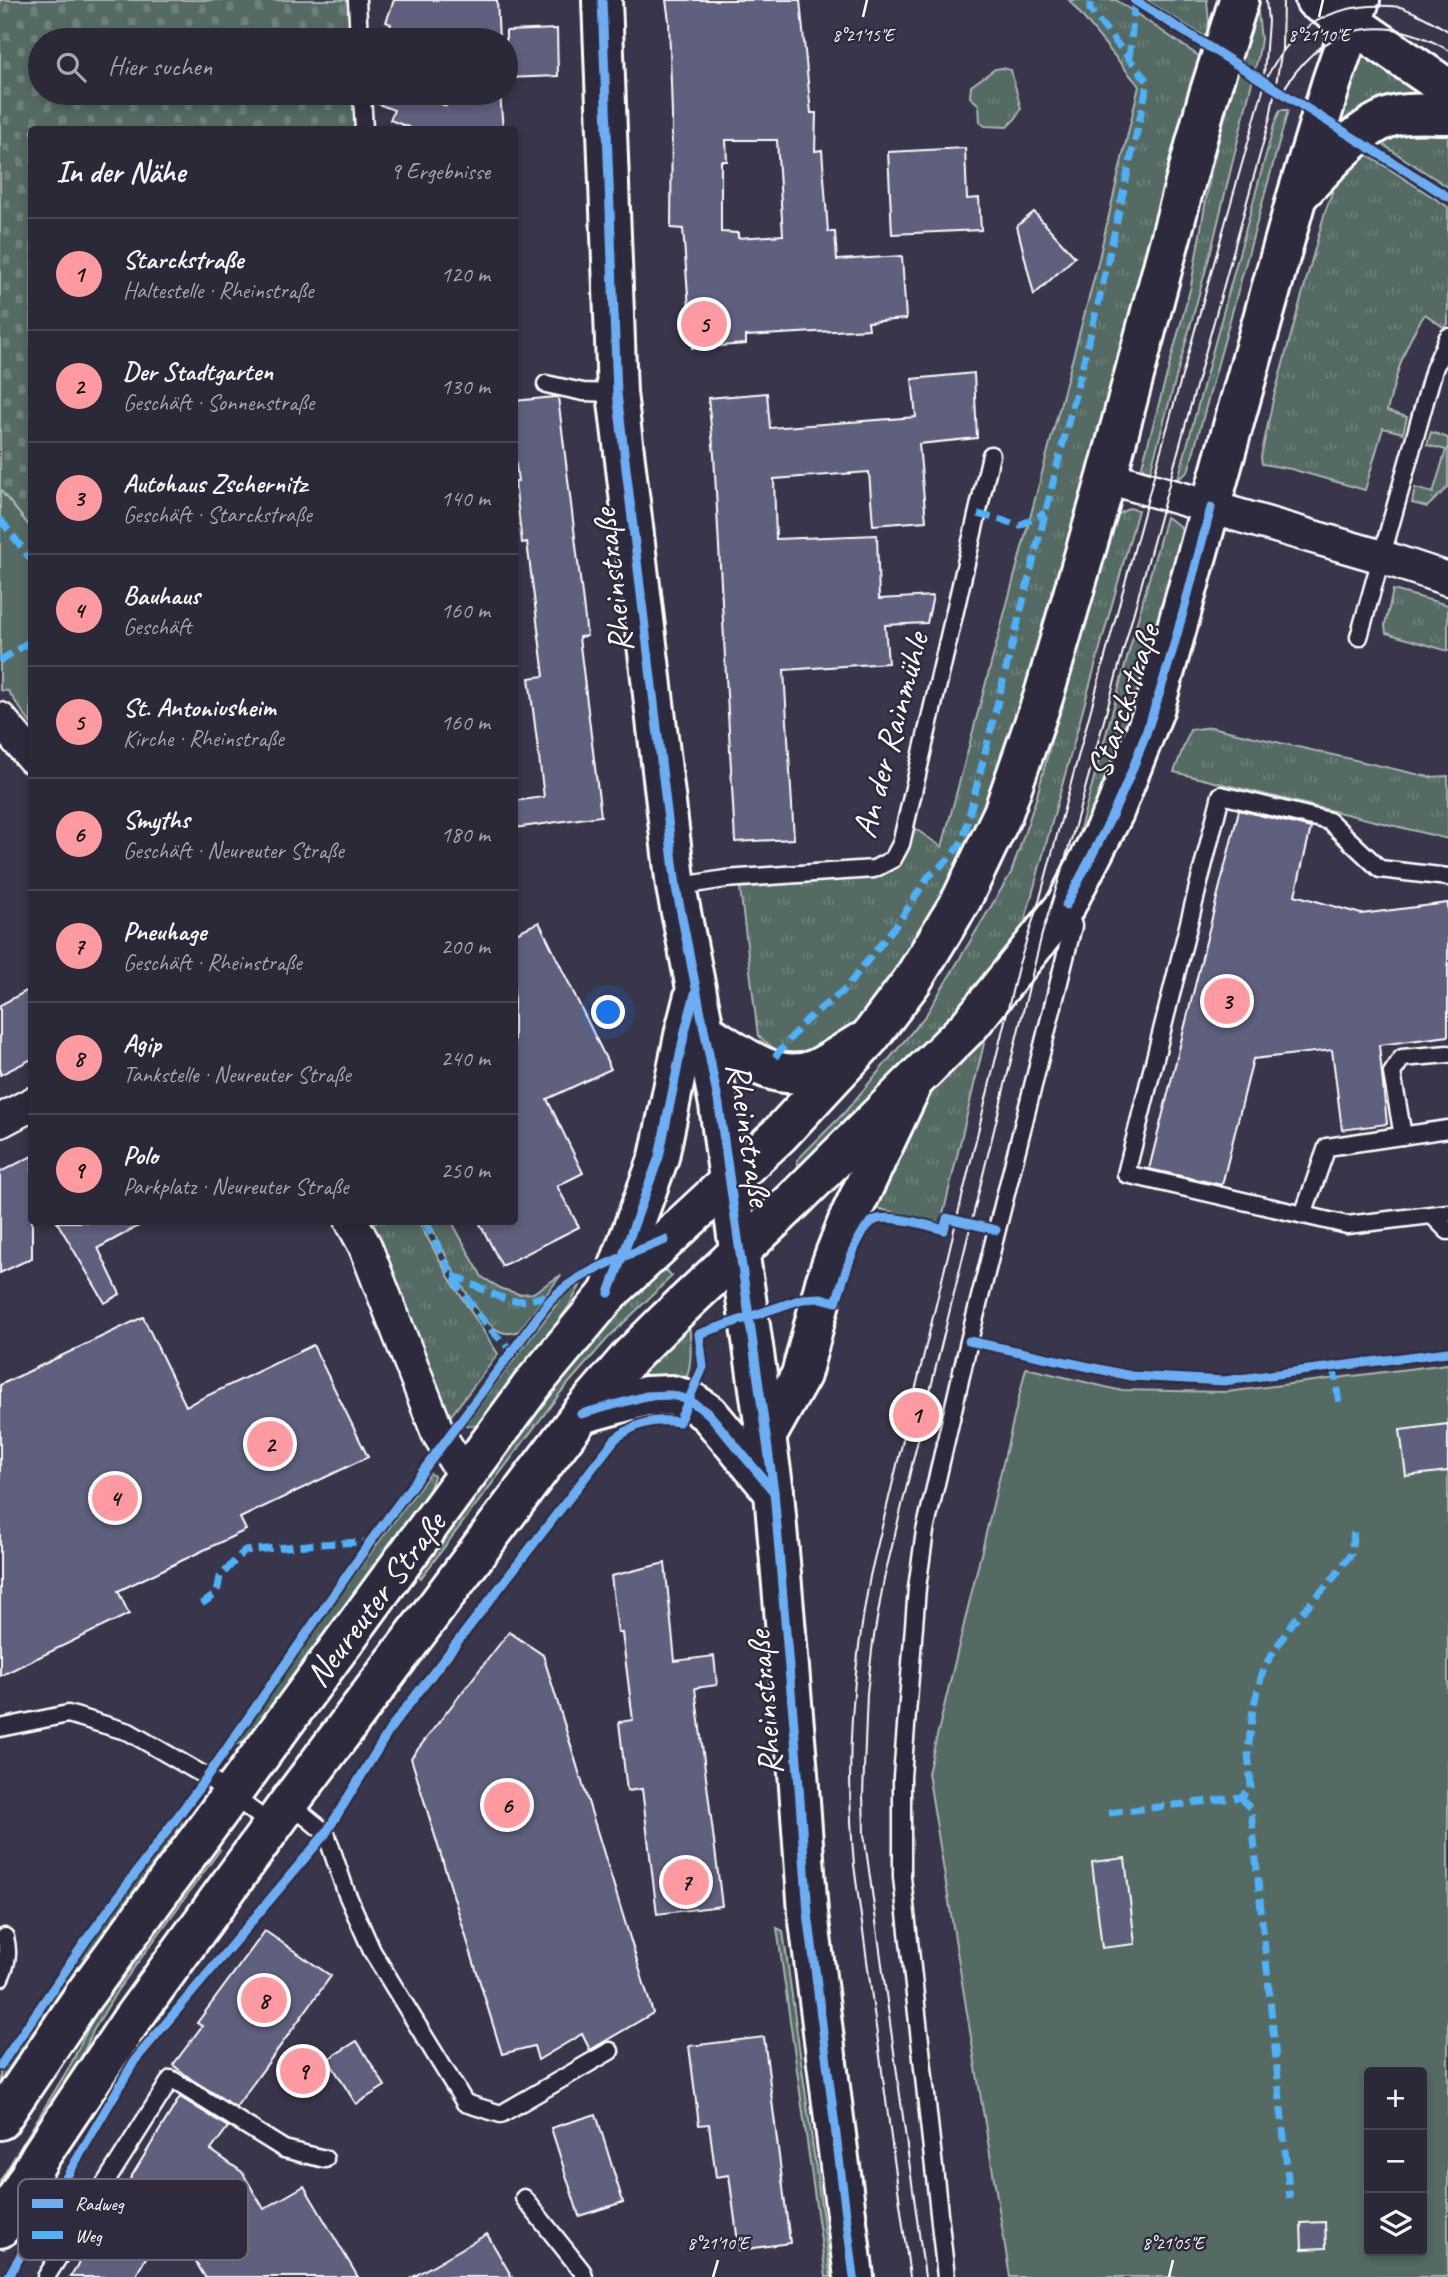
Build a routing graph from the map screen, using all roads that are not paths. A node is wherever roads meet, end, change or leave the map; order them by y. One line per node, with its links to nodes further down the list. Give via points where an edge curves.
1 (357, 0): 6 (lane)
2 (602, 0): 14 (main road, Rheinstraße)
3 (1238, 0): 16 (main road)
4 (1315, 0): 5 (main road)
5 (1356, 11): 7 (main road); 11 (main road, Starckstraße)
6 (358, 28)
7 (1448, 89)
8 (362, 105): 10 (lane)
9 (1448, 114): 11 (main road, via 1398,115 1379,121)
10 (363, 126)
11 (1297, 196): 17 (main road, Starckstraße)
12 (1448, 337): 18 (lane, via 1434,369)
13 (546, 384): 14 (lane)
14 (617, 393): 24 (main road, Rheinstraße)
15 (991, 455): 24 (lane, An der Rainmühle, via 904,832 893,859 874,869 725,878)
16 (1107, 477): 17 (street); 28 (main road, via 1044,698 1003,813 962,899 912,981)
17 (1211, 508): 18 (street); 25 (main road, Starckstraße, via 1154,710 1114,812)
18 (1382, 557): 19 (street); 20 (lane)
19 (1448, 579)
20 (1359, 637)
21 (0, 719): 22 (street)
22 (28, 752)
23 (1448, 877): 36 (lane, via 1380,869 1329,821 1221,795 1126,1174)
24 (676, 887): 26 (main road, Rheinstraße)
25 (1066, 905): 30 (main road, Starckstraße, via 969,1026); 63 (lane, via 1073,926 969,1341 925,1531 917,1588 902,1777 902,1878)
26 (696, 991): 27 (main road, Rheinstraße); 41 (main road, via 659,1157)
27 (705, 1032): 28 (main road, via 758,1065 797,1073 816,1069); 35 (main road, Rheinstraße)
28 (870, 1037): 35 (main road, Neureuter Straße, via 796,1118)
29 (1448, 1054): 34 (lane, via 1402,1058 1392,1073)
30 (911, 1085): 40 (main road, Starckstraße); 43 (main road, via 835,1254 802,1375)
31 (28, 1106): 32 (street)
32 (0, 1121)
33 (1448, 1129): 34 (lane)
34 (1404, 1136): 36 (lane, via 1327,1147)
35 (729, 1180): 40 (main road, Rheinstraße); 41 (main road, Neureuter Straße)
36 (1303, 1214): 37 (lane, via 1347,1225)
37 (1440, 1214): 39 (lane)
38 (354, 1225): 44 (street, via 442,1443)
39 (1448, 1231)
40 (739, 1252): 42 (main road, Neureuter Straße, via 630,1357); 43 (main road, Rheinstraße)
41 (609, 1293): 44 (main road, Neureuter Straße, via 533,1384)
42 (581, 1414): 45 (main road, via 646,1396 689,1400 709,1414); 48 (main road, Neureuter Straße)
43 (766, 1437): 45 (main road, Rheinstraße)
44 (466, 1477): 47 (main road, Neureuter Straße)
45 (774, 1492): 62 (main road, Rheinstraße, via 808,1913)
46 (0, 1728): 47 (lane, via 68,1714 129,1732)
47 (231, 1793): 48 (lane); 52 (main road, Neureuter Straße, via 84,1995)
48 (281, 1814): 51 (lane, via 326,1833 372,1951 465,2103 500,2114); 54 (main road, Neureuter Straße, via 116,2045)
49 (5, 1937): 50 (lane, via 8,1950)
50 (0, 1978)
51 (610, 2051)
52 (0, 2120)
53 (325, 2159): 55 (lane, via 284,2149 171,2079)
54 (28, 2179)
55 (108, 2179)
56 (18, 2196): 58 (main road, Neureuter Straße)
57 (524, 2198): 61 (lane)
58 (0, 2228)
59 (57, 2260): 60 (lane)
60 (46, 2277)
61 (584, 2277)
62 (853, 2277)
63 (946, 2277)

